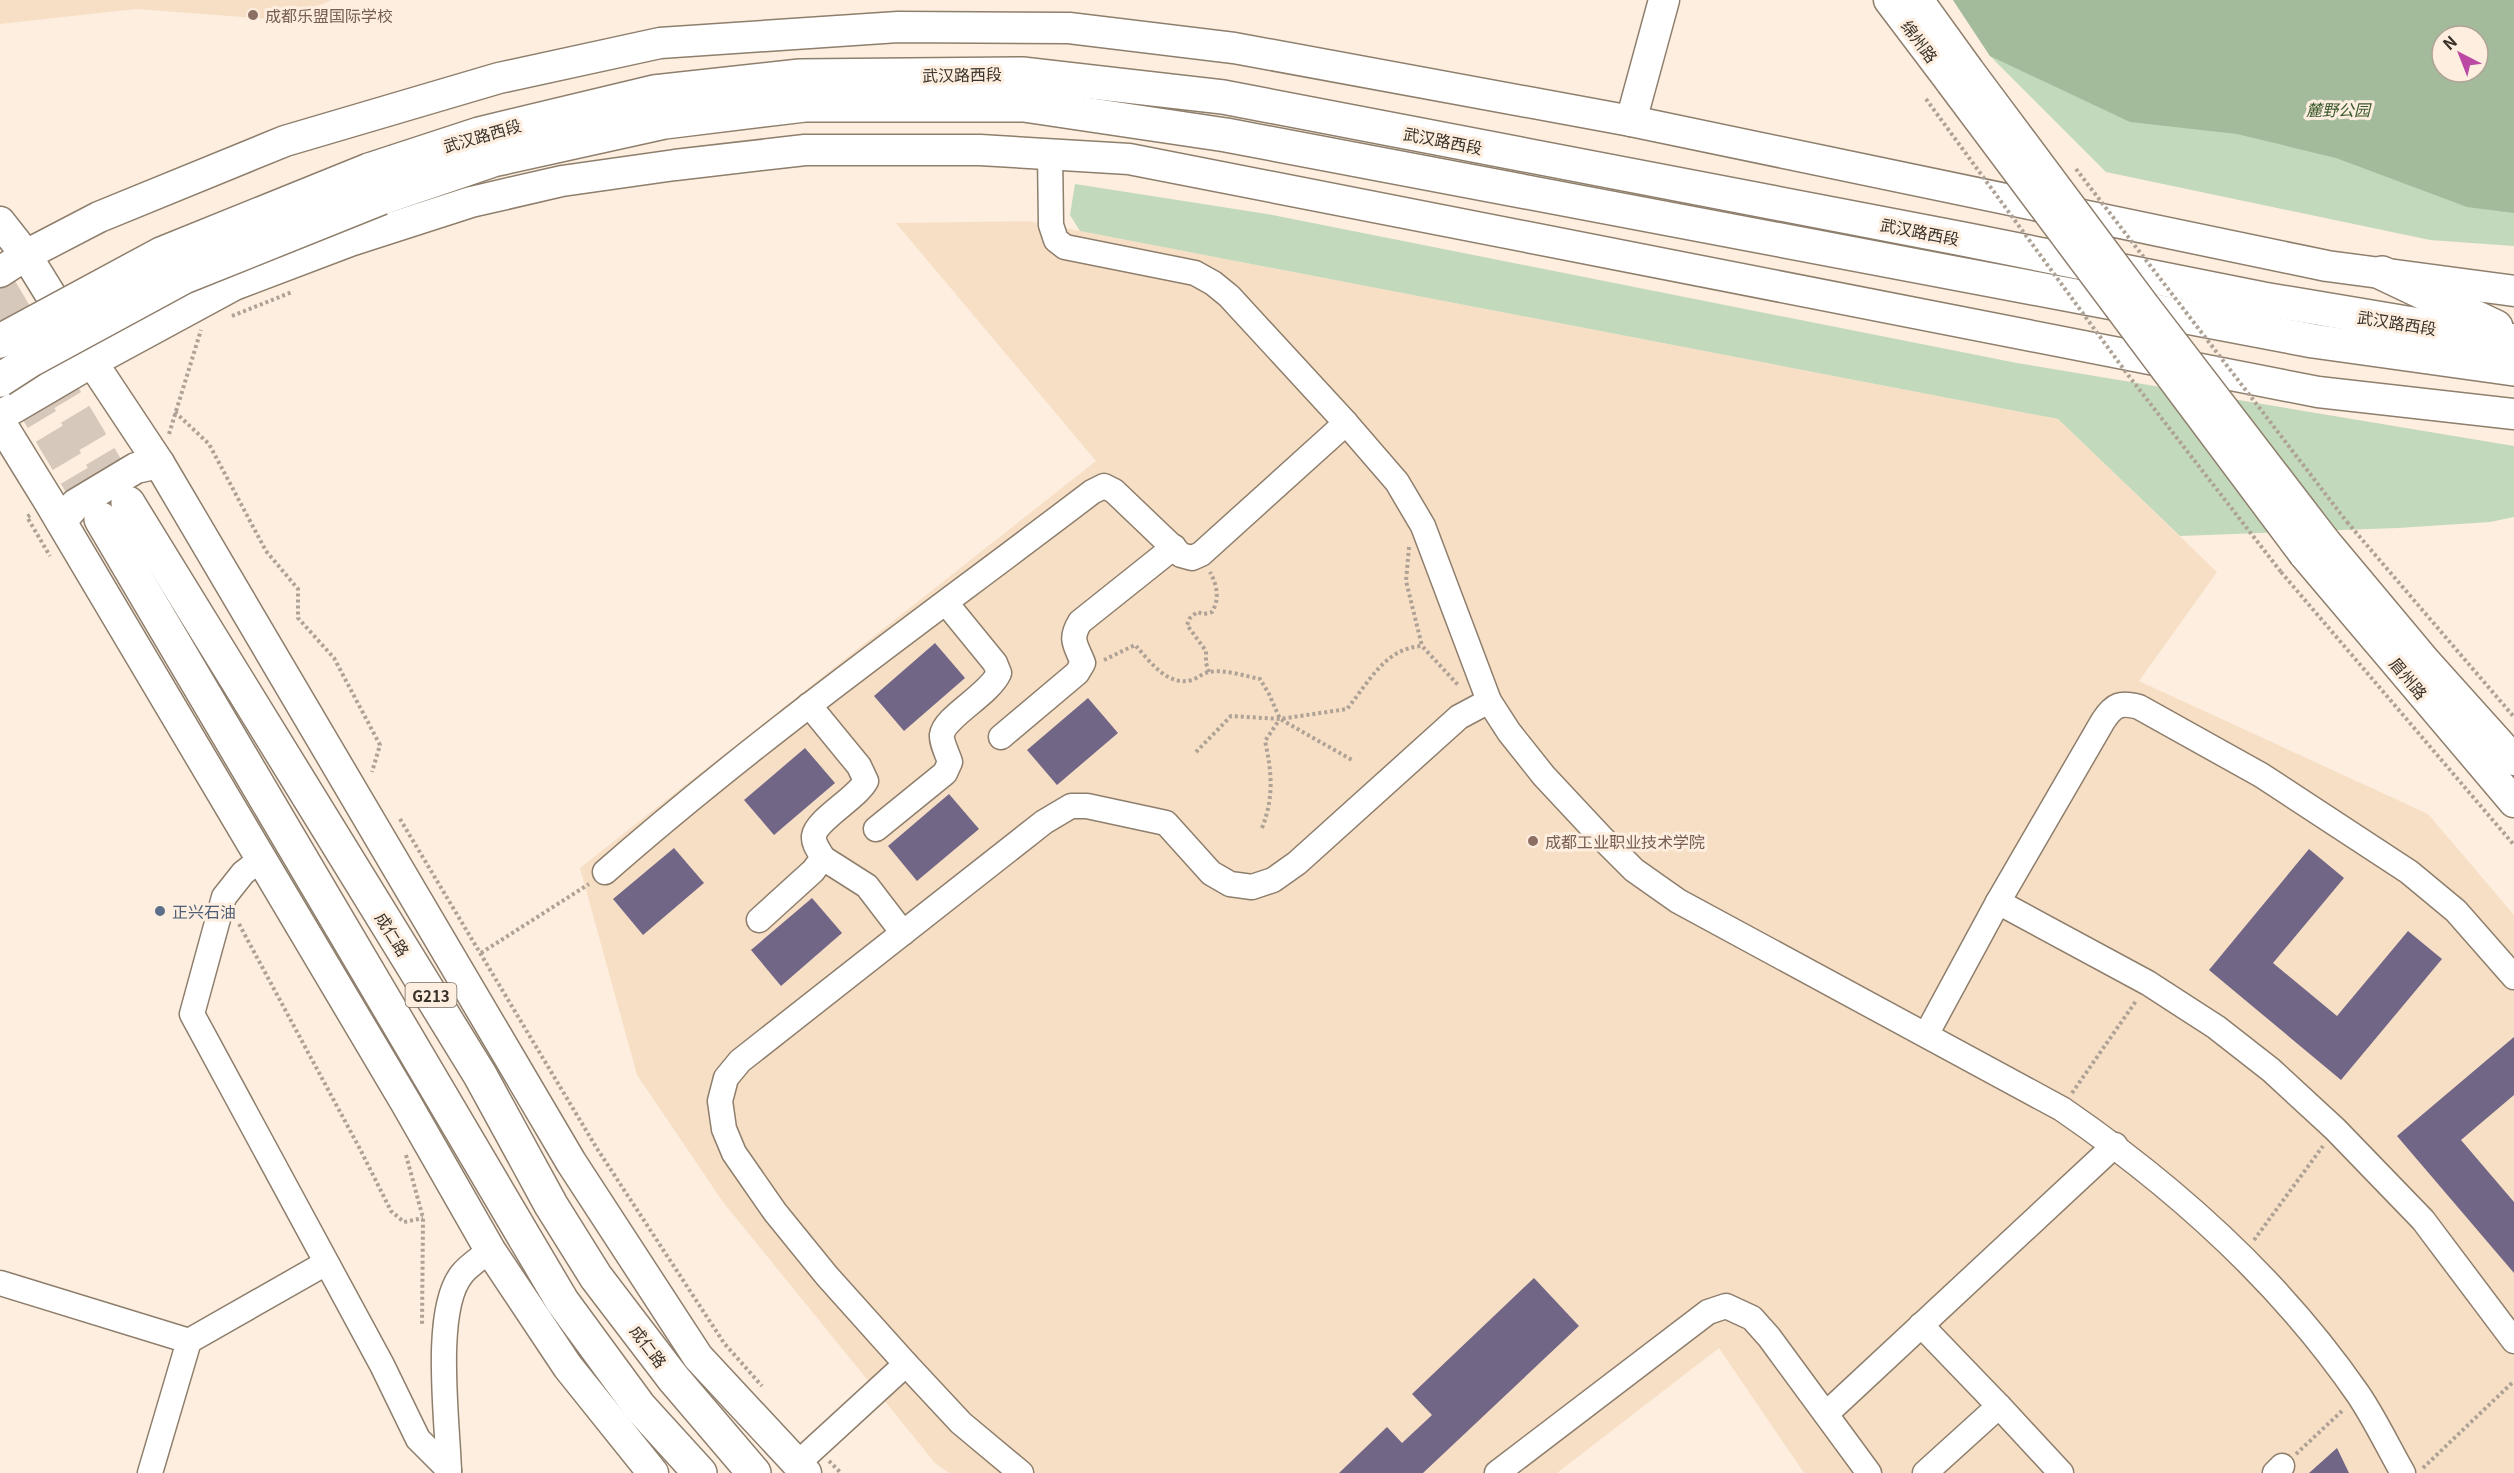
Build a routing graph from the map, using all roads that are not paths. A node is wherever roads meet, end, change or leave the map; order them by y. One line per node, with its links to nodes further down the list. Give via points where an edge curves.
1 (1664, 0): 5 (main road)
2 (1889, 0): 4 (main road, 绵州路)
3 (1918, 0): 4 (main road, 绵州路)
4 (1959, 75): 26 (main road, bridge)
5 (1631, 121): 9 (main road, via 1234,48 1069,28 898,27 660,43 499,78 285,141 99,217); 11 (main road, via 2327,266)
6 (1050, 154): 16 (main road, via 805,150 562,181 460,206 350,241 244,281); 19 (main road, via 1129,159 2318,392); 22 (street, via 1051,225 1056,240 1065,247 1195,273 1213,282)
7 (375, 184): 14 (highway, bridge, via 161,254); 15 (highway, 武汉路西段, via 479,134 654,92 800,76 1022,74 1223,97 2263,299); 17 (highway, 武汉路西段, via 665,122 805,105 1024,105 1238,137 2313,341); 18 (highway, bridge, via 184,277)
8 (0, 222): 9 (main road)
9 (26, 255): 10 (main road); 16 (main road)
10 (0, 272)
11 (2382, 273): 12 (main road); 13 (highway)
12 (2514, 291)
13 (2514, 336)
14 (0, 341)
15 (2514, 341)
16 (92, 362): 20 (main road); 23 (main road)
17 (2514, 369)
18 (0, 380)
19 (2514, 414)
20 (0, 416)
21 (0, 422): 24 (main road)
22 (1346, 423): 25 (street, via 1201,554 1191,558); 28 (street, via 1397,482 1423,526)
23 (167, 453): 24 (main road, via 76,504); 52 (main road, via 571,1162 698,1357)
24 (61, 521): 35 (main road)
25 (1174, 547): 27 (street, via 1114,490 1104,486); 30 (street, via 1080,622 1073,633 1083,663 1077,673)
26 (2303, 555): 31 (main road, via 2426,662); 32 (main road, 眉州路)
27 (946, 603): 29 (street); 33 (street, via 999,673 994,684 945,724 941,737 950,762 945,772)
28 (1489, 701): 39 (street, via 1459,717 1297,863 1273,880 1252,887 1230,884 1211,873 1166,823 1071,806 1044,822); 41 (street, via 1544,776 1634,870 1678,901)
29 (809, 705): 34 (street, via 859,766 866,781 861,790 816,829 813,839); 36 (street, via 673,812)
30 (1001, 737)
31 (2514, 760)
32 (2514, 802)
33 (876, 829)
34 (823, 858): 38 (street); 39 (street, via 867,886)
35 (261, 859): 43 (main road); 44 (street, via 243,873 224,897 192,1014)
36 (605, 872)
37 (1998, 902): 40 (street, via 2103,721 2110,710 2124,703 2139,707 2261,775 2409,872 2456,911); 41 (street); 48 (street, via 2148,983 2216,1027 2271,1070 2335,1129 2422,1220)
38 (759, 920)
39 (903, 933): 49 (street, via 740,1061 726,1078 720,1101 724,1129 734,1153 768,1202 827,1276)
40 (2514, 977)
41 (1926, 1035): 42 (street, via 2062,1108)
42 (2115, 1145): 46 (street); 63 (street, via 2241,1257 2315,1337 2359,1395)
43 (490, 1250): 53 (street, via 461,1274 448,1300 444,1334); 55 (main road, via 568,1367)
44 (326, 1263): 47 (street); 53 (street, via 418,1439)
45 (0, 1283): 47 (street)
46 (1921, 1325): 50 (street); 51 (street)
47 (189, 1341): 54 (street)
48 (2514, 1341)
49 (906, 1364): 52 (street); 58 (street, via 961,1423)
50 (1999, 1406): 61 (street); 62 (street)
51 (1826, 1414): 59 (street, via 1752,1318 1726,1306 1708,1312); 60 (street)
52 (801, 1468)
53 (449, 1471)
54 (150, 1473)
55 (653, 1473)
56 (700, 1473): 57 (highway, 成仁路 / G213, via 639,1406 562,1301 114,511 480,1075 551,1205 591,1268 673,1378)
57 (754, 1473)
58 (1021, 1473)
59 (1497, 1473)
60 (1869, 1473)
61 (1925, 1473)
62 (2061, 1473)
63 (2403, 1473)

